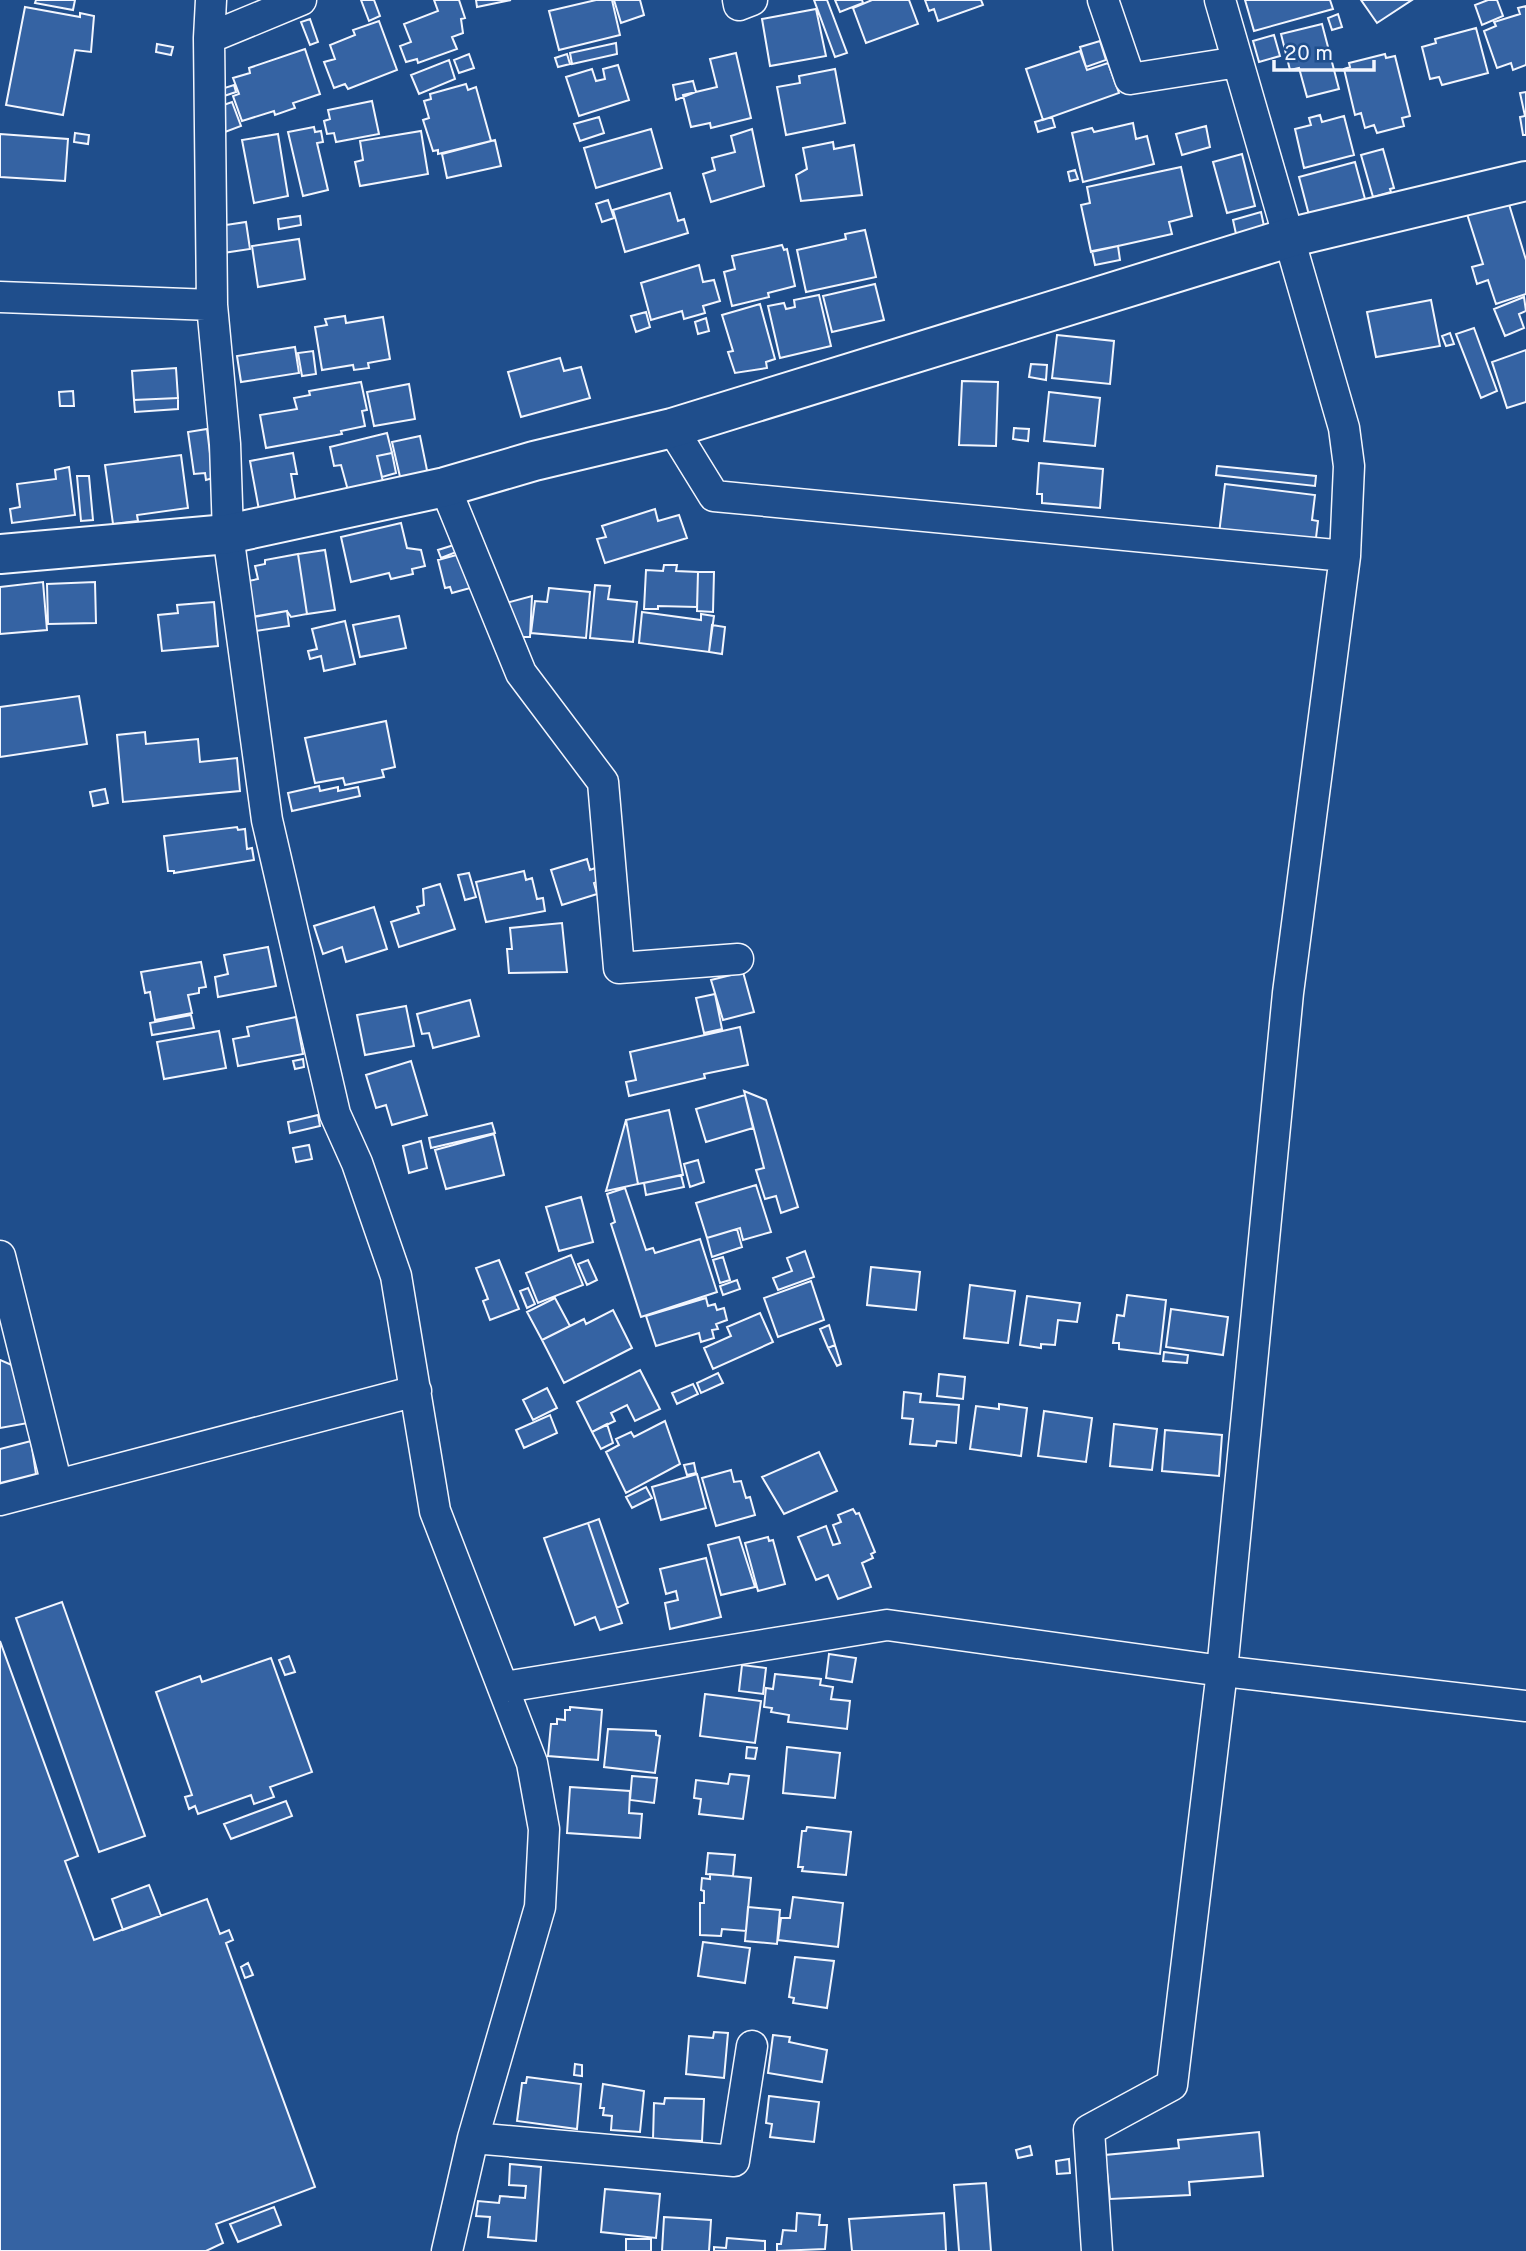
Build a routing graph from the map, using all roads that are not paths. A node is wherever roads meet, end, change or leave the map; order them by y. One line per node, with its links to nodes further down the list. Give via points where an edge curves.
1 (211, 0): 7 (street)
2 (301, 0): 7 (street)
3 (738, 0): 4 (street, via 739,5)
4 (752, 0)
5 (1103, 0): 8 (street, via 1130,79)
6 (1220, 0): 8 (street)
7 (209, 38): 12 (street)
8 (1238, 62): 10 (street)
9 (1526, 181): 10 (street)
10 (1288, 238): 13 (street); 17 (street, via 1344,428 1349,466)
11 (0, 297): 12 (street)
12 (212, 305): 15 (street)
13 (672, 428): 14 (street); 17 (street, via 714,496)
14 (445, 487): 15 (street); 18 (street, via 521,673 603,782 619,968)
15 (228, 534): 16 (street); 20 (street, via 273,848 335,1114 396,1276)
16 (0, 554)
17 (1345, 556): 23 (street, via 1288,993)
18 (738, 959)
19 (0, 1256): 21 (street)
20 (416, 1391): 21 (street); 24 (street, via 435,1510)
21 (57, 1485): 22 (street)
22 (0, 1500)
23 (1222, 1671): 24 (street, via 887,1625); 25 (street); 29 (street, via 1172,2085 1089,2130)
24 (505, 1687): 27 (street, via 532,1763 544,1829 540,1908)
25 (1526, 1706)
26 (752, 2046): 27 (street, via 734,2161)
27 (473, 2138): 28 (street)
28 (447, 2251)
29 (1097, 2251)

